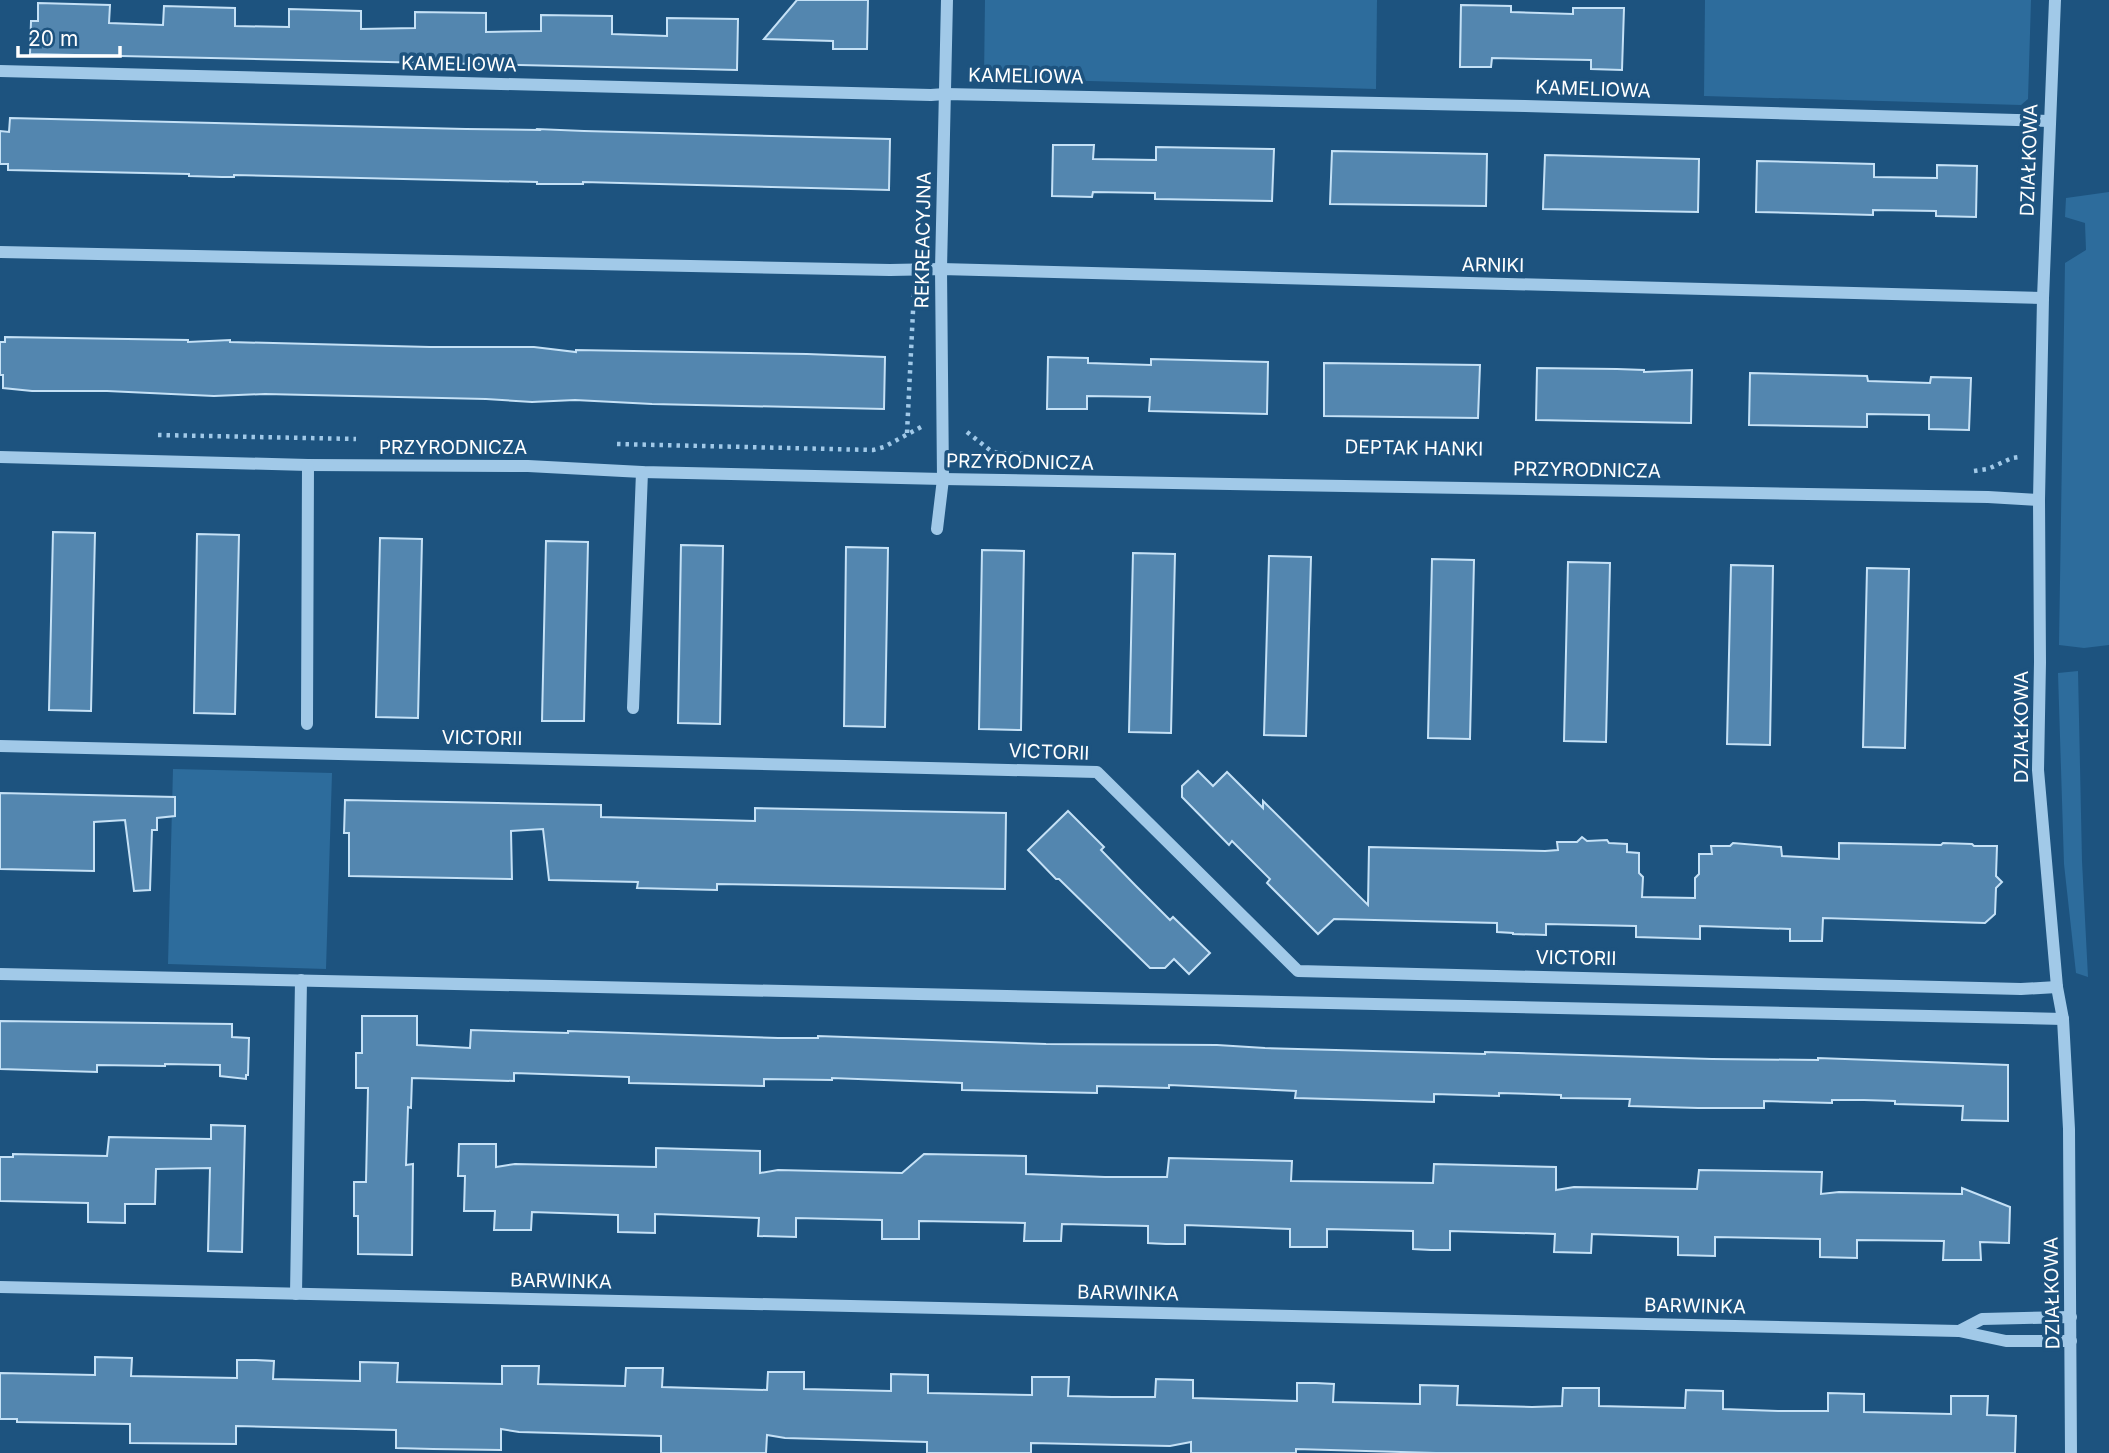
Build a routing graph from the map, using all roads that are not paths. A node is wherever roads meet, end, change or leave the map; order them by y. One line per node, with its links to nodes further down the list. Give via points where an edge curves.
1 (947, 0): 4 (street, REKREACYJNA)
2 (2055, 0): 5 (street, DZIAŁKOWA)
3 (0, 71): 4 (street, KAMELIOWA)
4 (945, 94): 5 (street, KAMELIOWA); 7 (street, REKREACYJNA)
5 (2050, 121): 8 (street, DZIAŁKOWA)
6 (0, 252): 7 (street, ARNIKI)
7 (941, 269): 8 (street, ARNIKI); 12 (street, REKREACYJNA)
8 (2043, 299): 13 (street, DZIAŁKOWA)
9 (0, 457): 10 (street, PRZYRODNICZA)
10 (308, 466): 11 (street, PRZYRODNICZA, via 528,466); 16 (street)
11 (642, 472): 12 (street, PRZYRODNICZA); 15 (street)
12 (943, 480): 13 (street, PRZYRODNICZA); 14 (street, REKREACYJNA)
13 (2039, 500): 20 (street, DZIAŁKOWA, via 2038,770)
14 (937, 529)
15 (633, 708)
16 (307, 724)
17 (0, 746): 20 (street, VICTORII, via 1097,772 1298,971)
18 (0, 974): 19 (street)
19 (301, 980): 21 (street); 23 (street)
20 (2057, 987): 21 (street, DZIAŁKOWA)
21 (2063, 1019): 24 (street, DZIAŁKOWA)
22 (0, 1287): 23 (street, BARWINKA)
23 (296, 1294): 25 (street, BARWINKA)
24 (2071, 1317): 25 (street, BARWINKA, via 1982,1319); 26 (street, DZIAŁKOWA)
25 (1959, 1331): 26 (street, BARWINKA, via 2006,1341)
26 (2071, 1341): 27 (street, DZIAŁKOWA)
27 (2071, 1453)

